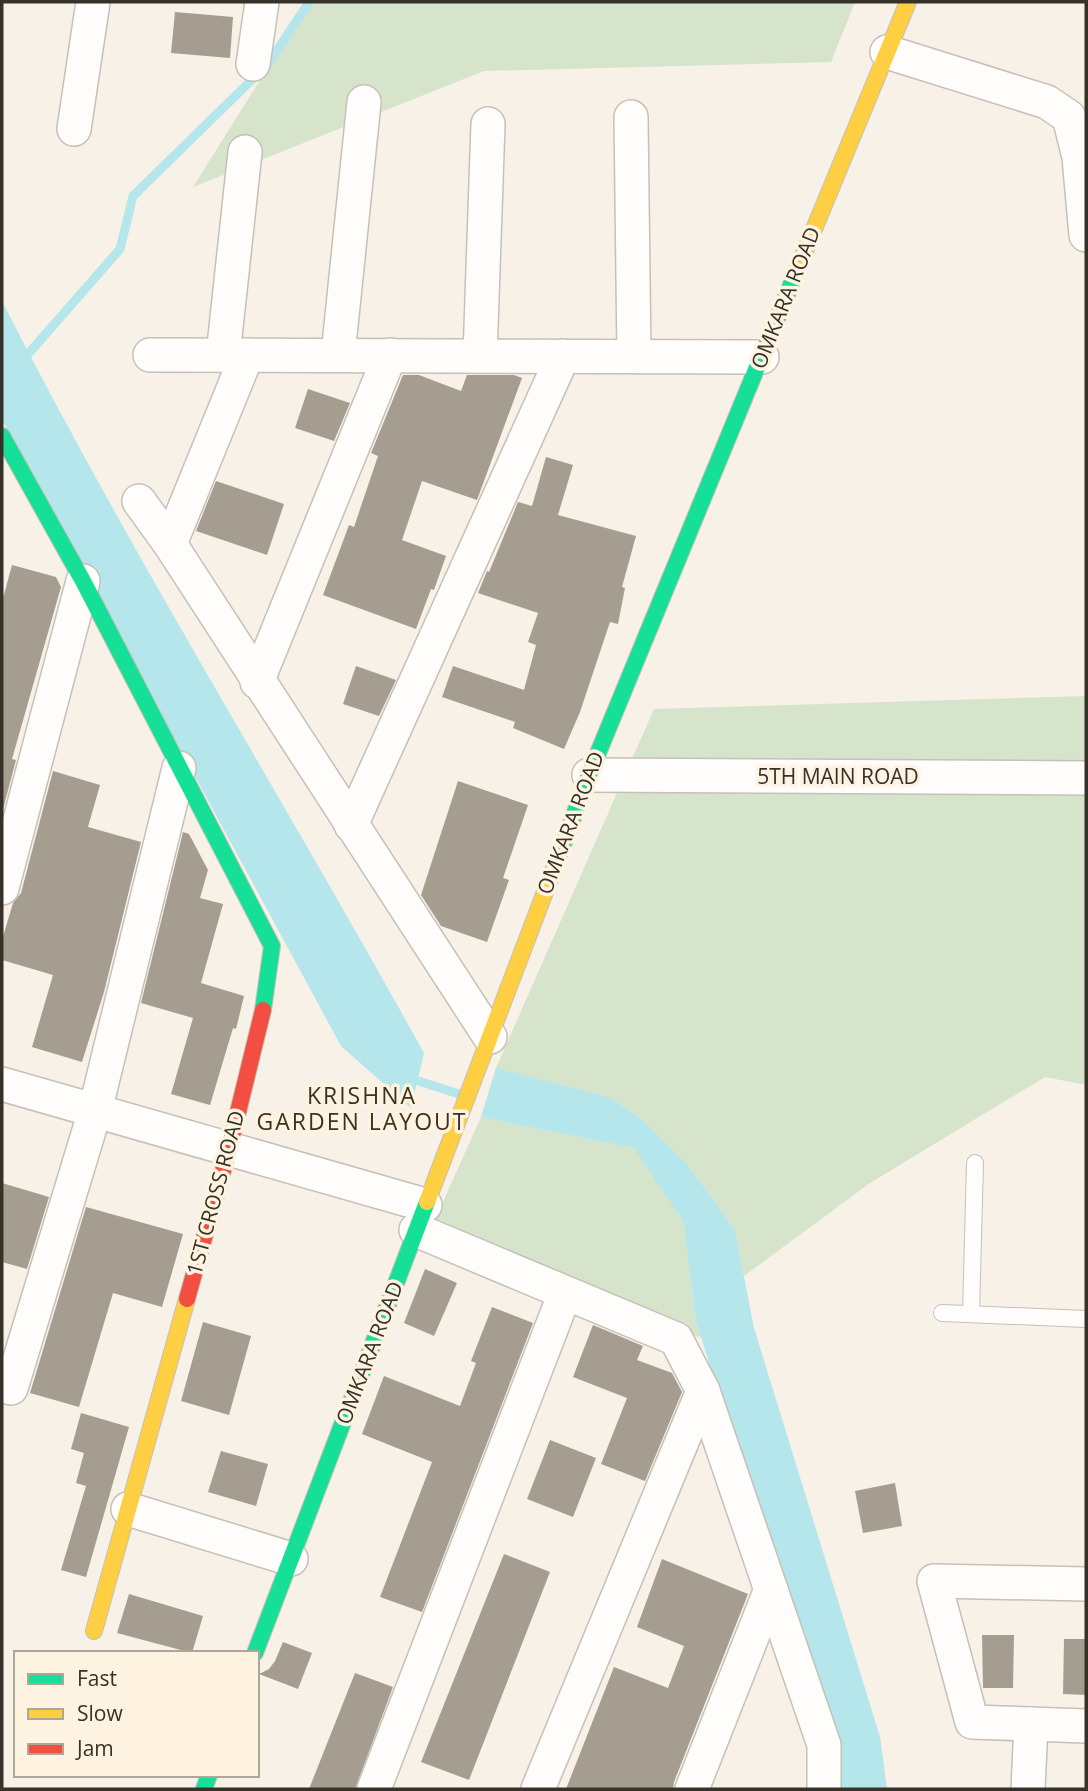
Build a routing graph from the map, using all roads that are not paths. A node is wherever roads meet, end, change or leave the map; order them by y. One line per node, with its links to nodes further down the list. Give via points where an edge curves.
1 (93, 2): 9 (street)
2 (262, 2): 5 (street)
3 (908, 2): 4 (street, OMKARA ROAD)
4 (887, 52): 11 (street, via 1047,102 1069,117 1079,157); 19 (street, OMKARA ROAD)
5 (253, 64)
6 (364, 102): 14 (street)
7 (631, 117): 18 (street)
8 (488, 124): 16 (street)
9 (74, 129)
10 (245, 152): 13 (street)
11 (1086, 235)
12 (150, 355): 13 (street)
13 (235, 355): 14 (street); 22 (street)
14 (338, 355): 15 (street)
15 (390, 355): 16 (street); 24 (street)
16 (480, 356): 17 (street)
17 (563, 356): 18 (street); 28 (street)
18 (634, 356): 19 (street)
19 (762, 357): 26 (street, OMKARA ROAD)
20 (2, 436): 23 (street, 1ST CROSS ROAD)
21 (139, 501): 22 (street)
22 (170, 544): 24 (street)
23 (83, 581): 25 (street, 1ST CROSS ROAD); 29 (street)
24 (257, 682): 28 (street)
25 (179, 768): 32 (street); 33 (street, 1ST CROSS ROAD, via 272,946 265,1003)
26 (589, 775): 27 (street, 5TH MAIN ROAD); 30 (street, OMKARA ROAD)
27 (1086, 778)
28 (351, 825): 30 (street)
29 (2, 888)
30 (485, 1048): 35 (street, OMKARA ROAD)
31 (2, 1084): 32 (street)
32 (95, 1111): 33 (street); 40 (street)
33 (229, 1149): 35 (street); 42 (street, 1ST CROSS ROAD)
34 (975, 1163): 38 (lane)
35 (421, 1218): 36 (street); 43 (street, OMKARA ROAD)
36 (565, 1293): 41 (street, via 676,1339); 50 (street)
37 (942, 1313): 38 (lane)
38 (971, 1314): 39 (lane)
39 (1086, 1319)
40 (11, 1388)
41 (704, 1391): 45 (street); 51 (street)
42 (128, 1509): 43 (street); 46 (street, 1ST CROSS ROAD)
43 (291, 1559): 47 (street, OMKARA ROAD)
44 (1086, 1584): 48 (street, via 934,1581 972,1722)
45 (771, 1589): 52 (street); 53 (street, via 824,1745)
46 (94, 1631)
47 (257, 1651)
48 (1031, 1724): 49 (street); 54 (street)
49 (1086, 1726)
50 (374, 1789)
51 (538, 1789)
52 (692, 1789)
53 (824, 1789)
54 (1028, 1789)

